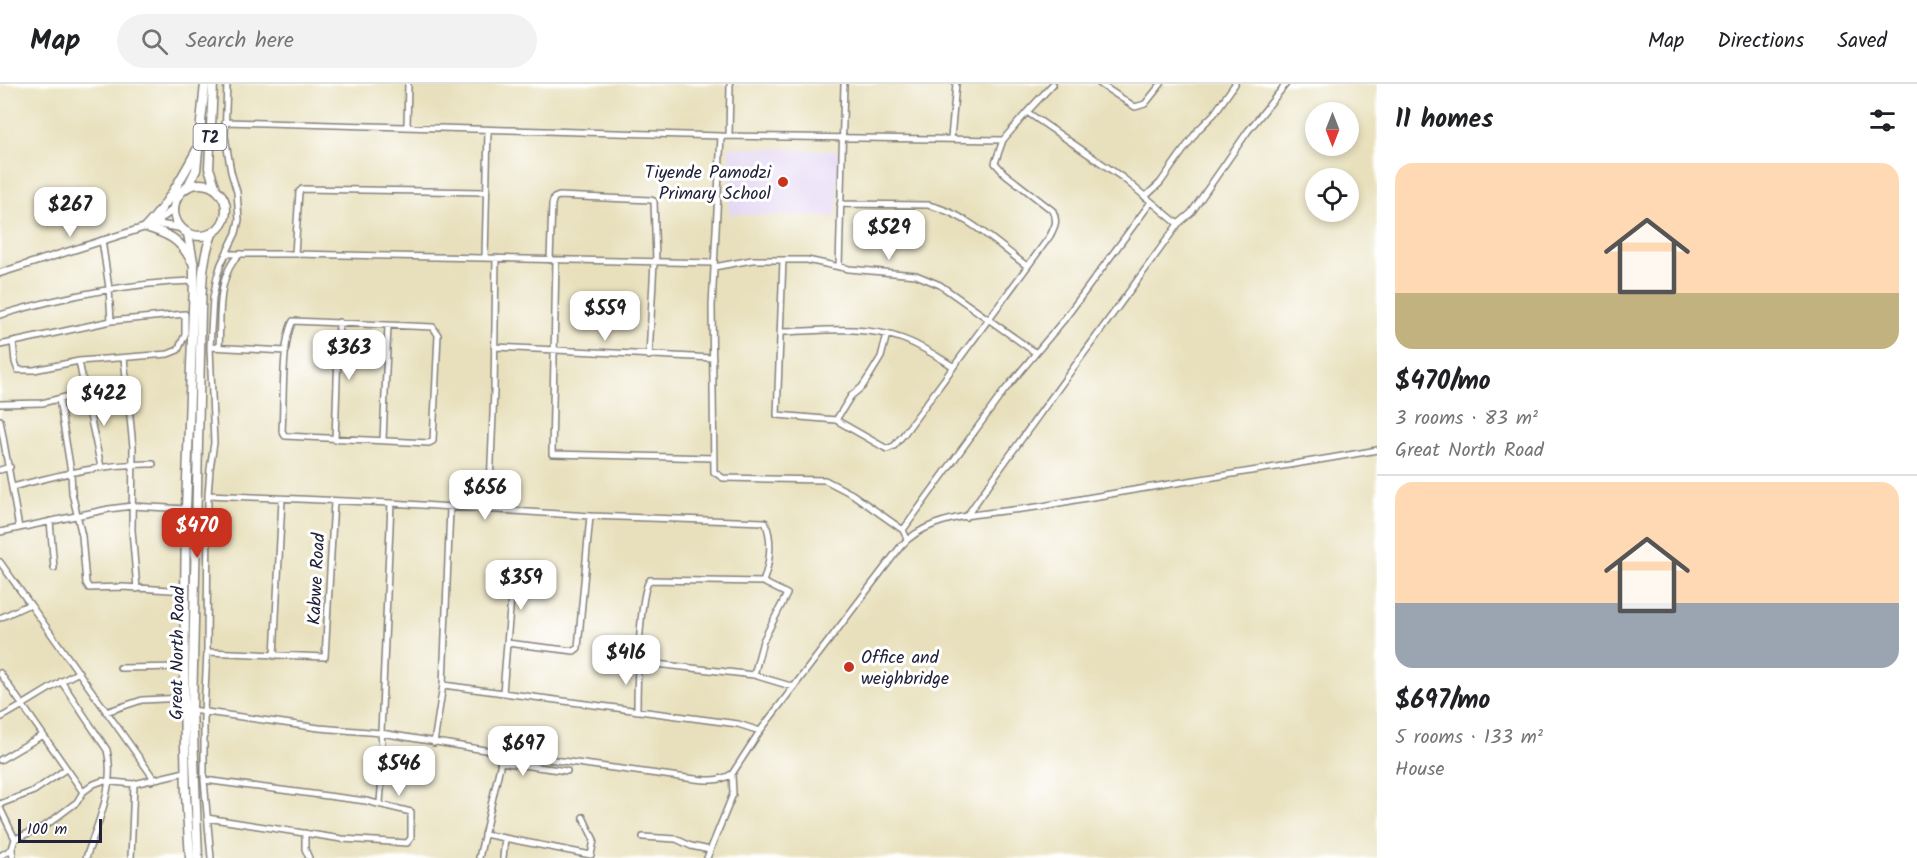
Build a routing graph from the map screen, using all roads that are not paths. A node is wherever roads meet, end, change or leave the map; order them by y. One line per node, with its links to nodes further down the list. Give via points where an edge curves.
1 (205, 84): 22 (main road, T2)
2 (213, 84): 24 (main road, T2, via 209,168)
3 (227, 84): 14 (street)
4 (408, 84): 15 (street)
5 (730, 84): 18 (street)
6 (844, 84): 19 (street)
7 (956, 84): 20 (street)
8 (1100, 84): 9 (street, via 1135,107 1145,104)
9 (1161, 84)
10 (1235, 84): 26 (street, via 1160,183)
11 (1286, 84): 30 (street, via 1191,213)
12 (1049, 85): 13 (street)
13 (1027, 112): 21 (street); 26 (street)
14 (225, 122): 15 (street); 35 (street, via 239,220)
15 (406, 126): 16 (street)
16 (488, 130): 17 (street); 25 (street)
17 (721, 136): 18 (street); 43 (street)
18 (729, 136): 19 (street)
19 (842, 137): 20 (street); 29 (street)
20 (951, 138): 21 (street)
21 (1003, 140): 44 (street, via 996,165 1056,217 1050,236)
22 (198, 148): 23 (main road, T2, via 196,170); 31 (main road)
23 (188, 187): 24 (main road, via 200,183); 28 (main road, T2)
24 (216, 189): 33 (main road, T2, via 225,202 225,214 221,226)
25 (486, 192): 37 (street, via 302,189); 38 (street)
26 (1145, 197): 27 (street)
27 (1151, 202): 30 (street); 64 (street)
28 (176, 203): 31 (street); 32 (main road, via 175,216)
29 (840, 204): 44 (street, via 938,207 960,217); 46 (street)
30 (1178, 224): 97 (street)
31 (149, 226): 32 (street, via 162,224); 34 (street); 45 (main road, via 176,240)
32 (185, 231): 33 (main road, via 198,236); 45 (main road, Great North Road)
33 (212, 234): 127 (main road, Great North Road / T2, via 202,268)
34 (102, 240): 47 (street); 49 (street)
35 (226, 254): 36 (street); 59 (street, via 213,298)
36 (240, 254): 37 (street); 60 (street, via 230,268 222,294)
37 (295, 254): 38 (street)
38 (484, 258): 39 (street)
39 (496, 258): 40 (street); 61 (street)
40 (553, 260): 42 (street); 42 (street, via 552,204 559,196 654,201); 63 (street)
41 (783, 260): 43 (street); 46 (street); 55 (street)
42 (655, 262): 43 (street); 65 (street)
43 (714, 265): 67 (street)
44 (1027, 266): 51 (street)
45 (194, 267): 48 (main road, Great North Road)
46 (839, 267): 51 (street, via 924,277)
47 (0, 273)
48 (194, 281): 49 (street); 93 (main road, Great North Road)
49 (109, 288): 50 (street); 52 (street)
50 (0, 315)
51 (988, 319): 64 (street); 69 (street)
52 (111, 321): 57 (street); 66 (street, via 185,314 185,335 178,350)
53 (339, 322): 54 (street); 62 (street, via 293,321); 76 (street)
54 (388, 326): 77 (street); 77 (street, via 434,327 438,347 433,441)
55 (781, 332): 56 (street); 74 (street, via 777,415)
56 (887, 334): 69 (street, via 915,344); 74 (street, via 881,357)
57 (13, 341): 58 (street); 68 (street, via 18,370)
58 (0, 345)
59 (210, 347): 60 (street); 87 (street, via 214,443)
60 (219, 347): 62 (street)
61 (495, 347): 63 (street); 94 (street)
62 (286, 351): 76 (street, via 283,434)
63 (555, 351): 65 (street); 79 (street, via 552,454)
64 (1036, 353): 100 (street)
65 (650, 356): 67 (street)
66 (124, 358): 68 (street); 80 (street)
67 (713, 358): 79 (street)
68 (79, 361): 70 (street)
69 (953, 366): 74 (street, via 891,449)
70 (85, 392): 71 (street); 83 (street)
71 (59, 399): 72 (street); 85 (street)
72 (0, 404)
73 (0, 420): 75 (street)
74 (836, 420)
75 (1, 430): 82 (street)
76 (335, 440): 77 (street)
77 (383, 440)
78 (1377, 450): 97 (street)
79 (714, 458): 100 (street, via 714,472 723,478 825,480)
80 (132, 463): 81 (street); 83 (street); 91 (street)
81 (153, 464)
82 (10, 467): 84 (street); 86 (street)
83 (101, 467): 85 (street)
84 (0, 470)
85 (71, 472): 86 (street); 95 (street)
86 (12, 488): 99 (street)
87 (208, 495): 88 (street); 113 (street)
88 (282, 500): 89 (street); 114 (street)
89 (334, 502): 90 (street); 114 (street, Kabwe Road, via 325,657)
90 (391, 503): 92 (street); 133 (street)
91 (132, 506): 93 (street); 95 (street); 108 (street)
92 (450, 508): 94 (street); 122 (street)
93 (186, 509): 109 (main road, Great North Road)
94 (489, 510): 96 (street)
95 (77, 515): 98 (street); 108 (street, via 89,588)
96 (590, 516): 107 (street, via 765,522 770,543); 112 (street, via 577,651)
97 (966, 517): 102 (street, via 936,524)
98 (50, 520): 99 (street); 104 (street)
99 (19, 528): 101 (street)
100 (903, 530): 102 (street)
101 (0, 532)
102 (907, 538): 123 (street)
103 (0, 562): 105 (street)
104 (54, 568)
105 (2, 569): 110 (street)
106 (513, 576): 112 (street)
107 (763, 582): 115 (street, via 647,582); 120 (street, via 787,594 764,641)
108 (137, 589): 109 (street)
109 (186, 591): 117 (main road, Great North Road)
110 (30, 604): 111 (street); 118 (street)
111 (0, 618)
112 (507, 643): 124 (street)
113 (207, 652): 114 (street); 130 (street)
114 (274, 656)
115 (638, 662): 120 (street); 128 (street)
116 (120, 668): 117 (street)
117 (185, 668): 125 (main road, Great North Road)
118 (79, 672): 121 (street); 129 (street)
119 (0, 673): 126 (street)
120 (754, 675): 123 (street)
121 (61, 681): 126 (street); 147 (street, via 107,750)
122 (443, 685): 124 (street); 135 (street)
123 (794, 687): 132 (street)
124 (502, 693): 128 (street)
125 (184, 698): 129 (street, via 142,700); 143 (main road, Great North Road)
126 (23, 706): 131 (street); 134 (street)
127 (192, 710): 130 (street); 166 (main road, Great North Road / T2)
128 (637, 711): 132 (street, via 738,724)
129 (106, 712): 146 (street, via 152,776)
130 (204, 712): 133 (street); 145 (street)
131 (0, 718)
132 (760, 731): 144 (street)
133 (381, 734): 135 (street); 150 (street)
134 (43, 735): 138 (street); 140 (street)
135 (434, 743): 136 (street)
136 (503, 753): 137 (street); 139 (street)
137 (551, 759): 141 (street); 144 (street, via 712,781)
138 (0, 760)
139 (500, 762): 141 (street); 155 (street)
140 (66, 769): 149 (street); 151 (street, via 34,791)
141 (550, 769): 142 (street)
142 (567, 771)
143 (185, 772): 146 (street); 165 (main road, Great North Road)
144 (732, 774): 160 (street, via 734,794)
145 (204, 780): 150 (street); 153 (street)
146 (151, 781): 148 (street)
147 (108, 782): 148 (street); 149 (street, via 94,784); 163 (street)
148 (134, 784): 164 (street)
149 (83, 792): 157 (street, via 77,802 53,820)
150 (380, 803): 154 (street, via 411,812 409,842)
151 (0, 806): 157 (street)
152 (583, 817): 158 (street, via 594,840 591,855)
153 (207, 818): 154 (street); 167 (street)
154 (305, 833): 168 (street)
155 (484, 834): 158 (street); 169 (street)
156 (643, 837): 160 (street, via 676,839)
157 (15, 838): 159 (street)
158 (505, 838): 170 (street)
159 (12, 849): 161 (street); 162 (street)
160 (710, 850): 171 (street)
161 (0, 856)
162 (13, 858)
163 (86, 858)
164 (132, 858)
165 (190, 858)
166 (198, 858)
167 (211, 858)
168 (309, 858)
169 (479, 858)
170 (503, 858)
171 (707, 858)

